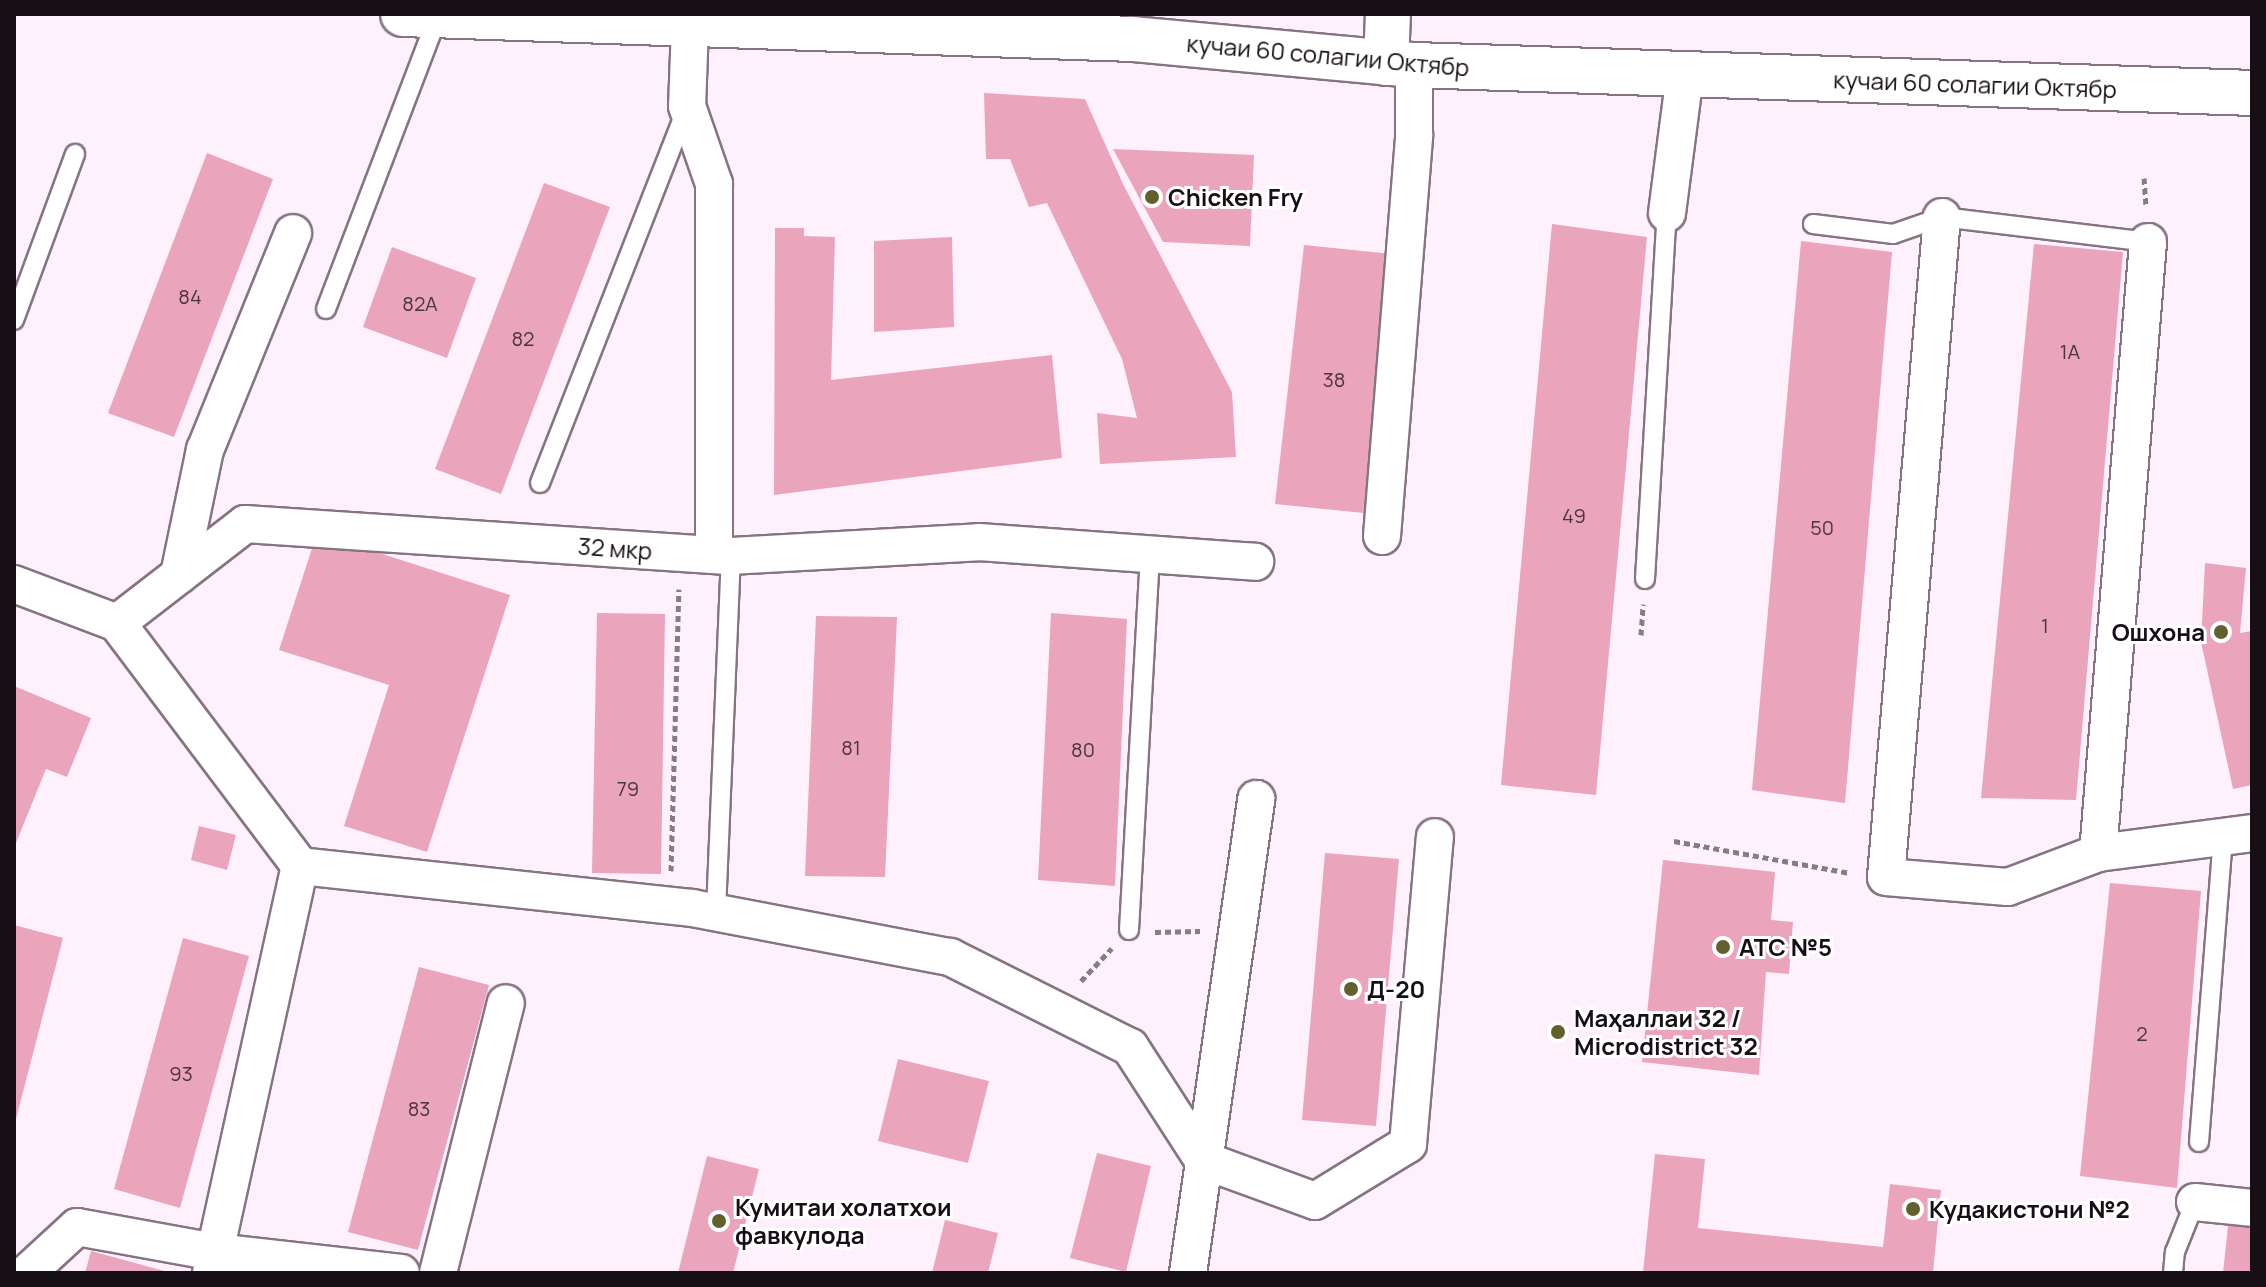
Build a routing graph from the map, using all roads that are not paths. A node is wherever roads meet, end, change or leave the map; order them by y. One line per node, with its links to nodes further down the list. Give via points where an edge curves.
1 (1388, 14): 5 (main road)
2 (421, 15): 4 (main road, кучаи 60 солагии Октябр); 15 (lane)
3 (1003, 24): 4 (main road, кучаи 60 солагии Октябр); 5 (main road, кучаи 60 солагии Октябр)
4 (690, 26): 8 (street)
5 (1400, 64): 6 (main road, кучаи 60 солагии Октябр); 18 (street, via 1414,121)
6 (1685, 74): 7 (main road, кучаи 60 солагии Октябр); 10 (street)
7 (2252, 93)
8 (687, 106): 17 (lane); 19 (street, via 714,184)
9 (75, 154): 16 (lane)
10 (1667, 213): 23 (lane)
11 (1942, 217): 12 (lane, via 1893,234); 14 (lane); 29 (street, via 1886,877 2008,887)
12 (1813, 224)
13 (293, 233): 22 (street, via 205,450)
14 (2148, 242): 29 (street)
15 (326, 309)
16 (14, 320)
17 (540, 483)
18 (1382, 536)
19 (709, 554): 20 (street, 32 мкр, via 979,542); 22 (street, 32 мкр, via 245,524); 31 (lane)
20 (1150, 555): 21 (street, 32 мкр); 32 (lane)
21 (1255, 562)
22 (179, 575): 25 (street, 32 мкр)
23 (1645, 579)
24 (14, 584): 25 (street)
25 (117, 623): 30 (street)
26 (1256, 799): 35 (street)
27 (2238, 835): 29 (street); 34 (lane)
28 (1435, 837): 35 (street, via 1408,1144 1315,1201)
29 (2098, 853)
30 (300, 866): 31 (street); 38 (street)
31 (716, 912): 35 (street, via 950,957 1130,1047)
32 (1129, 930)
33 (506, 1003): 41 (street)
34 (2199, 1142)
35 (1203, 1160): 42 (street)
36 (2195, 1202): 37 (street); 43 (lane, via 2175,1252)
37 (2252, 1208)
38 (213, 1262): 39 (street, via 77,1227); 40 (street)
39 (27, 1273)
40 (401, 1273)
41 (438, 1273)
42 (1188, 1273)
43 (2173, 1273)

